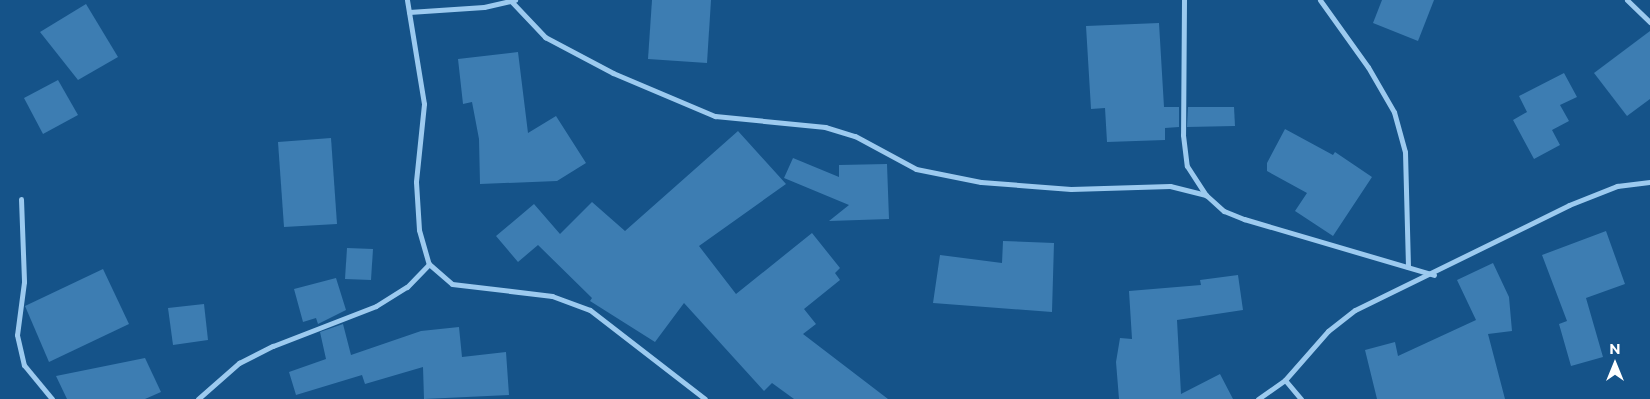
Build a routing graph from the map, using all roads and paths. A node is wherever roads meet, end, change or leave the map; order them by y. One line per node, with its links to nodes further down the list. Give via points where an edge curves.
1 (407, 0): 6 (street)
2 (513, 0): 6 (street, via 484,7); 9 (street, via 545,37 715,116 825,127 855,136 916,170 972,181 1071,189 1170,186)
3 (1184, 0): 9 (street, via 1181,70 1184,135 1188,166)
4 (1320, 0): 12 (street, via 1368,67 1394,112 1405,152)
5 (1628, 0): 7 (street)
6 (409, 12): 11 (street, via 424,104 416,182 418,230)
7 (1650, 22)
8 (1650, 182): 13 (street, via 1617,186 1570,205)
9 (1206, 195): 12 (street, via 1224,211 1244,219)
10 (21, 199): 16 (street, via 24,282 17,335 24,365)
11 (429, 264): 17 (street, via 407,287 376,306 238,363); 18 (street, via 452,284 552,296 590,310)
12 (1408, 267): 13 (street)
13 (1434, 275): 14 (street, via 1356,310 1328,331)
14 (1285, 380): 15 (street); 19 (street)
15 (1259, 398)
16 (52, 399)
17 (198, 399)
18 (705, 399)
19 (1300, 399)

